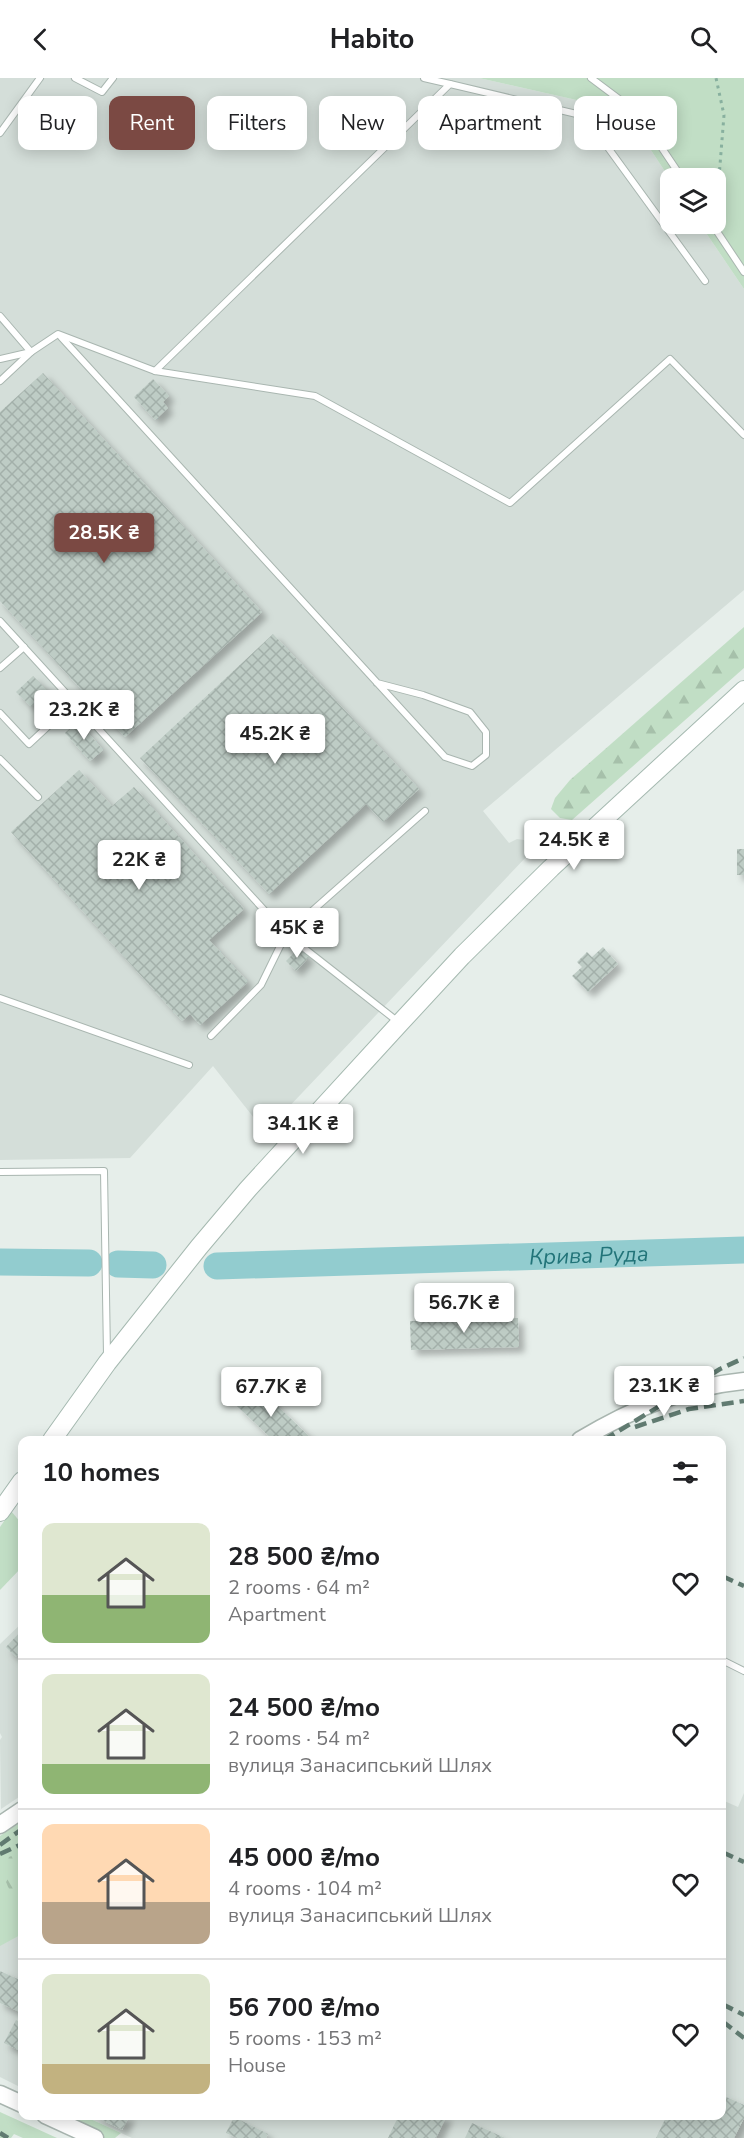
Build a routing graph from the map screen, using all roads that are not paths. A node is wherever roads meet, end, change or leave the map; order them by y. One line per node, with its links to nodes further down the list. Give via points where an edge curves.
1 (40, 78): 7 (lane)
2 (75, 78): 3 (lane, via 102,92)
3 (113, 78)
4 (424, 78): 6 (lane)
5 (591, 78): 8 (lane, via 639,114)
6 (450, 84): 11 (lane, via 585,116); 16 (lane)
7 (0, 133)
8 (675, 168)
9 (719, 234): 10 (lane)
10 (744, 272)
11 (705, 281)
12 (0, 316): 14 (lane)
13 (58, 334): 14 (lane); 16 (lane); 22 (lane)
14 (31, 352): 15 (lane); 17 (lane)
15 (0, 359)
16 (155, 371): 18 (lane, via 315,396 510,503 670,359)
17 (0, 381)
18 (744, 435)
19 (0, 621): 20 (lane)
20 (24, 647): 21 (lane); 24 (lane)
21 (0, 668)
22 (377, 683): 22 (lane, via 445,757 472,766 486,755 486,732 470,712)
23 (744, 690): 31 (main road, via 551,868)
24 (74, 702): 25 (lane, via 29,744); 29 (lane)
25 (0, 712)
26 (0, 759): 27 (lane)
27 (38, 797)
28 (425, 811): 29 (lane)
29 (286, 934): 31 (lane); 32 (lane, via 261,985)
30 (0, 998): 33 (lane)
31 (400, 1023): 35 (main road, via 248,1189)
32 (211, 1036)
33 (189, 1065)
34 (0, 1172): 35 (lane, via 104,1171)
35 (107, 1364): 37 (main road)
36 (744, 1381): 38 (street, via 657,1401)
37 (55, 1436)
38 (587, 1436)
39 (18, 1487): 40 (main road)
40 (0, 1512)
41 (726, 1662): 42 (lane)
42 (744, 1671)
43 (18, 1813): 44 (street)
44 (0, 1825)
45 (0, 2094): 46 (street)
46 (18, 2102)
47 (56, 2120): 48 (street)
48 (95, 2138)

